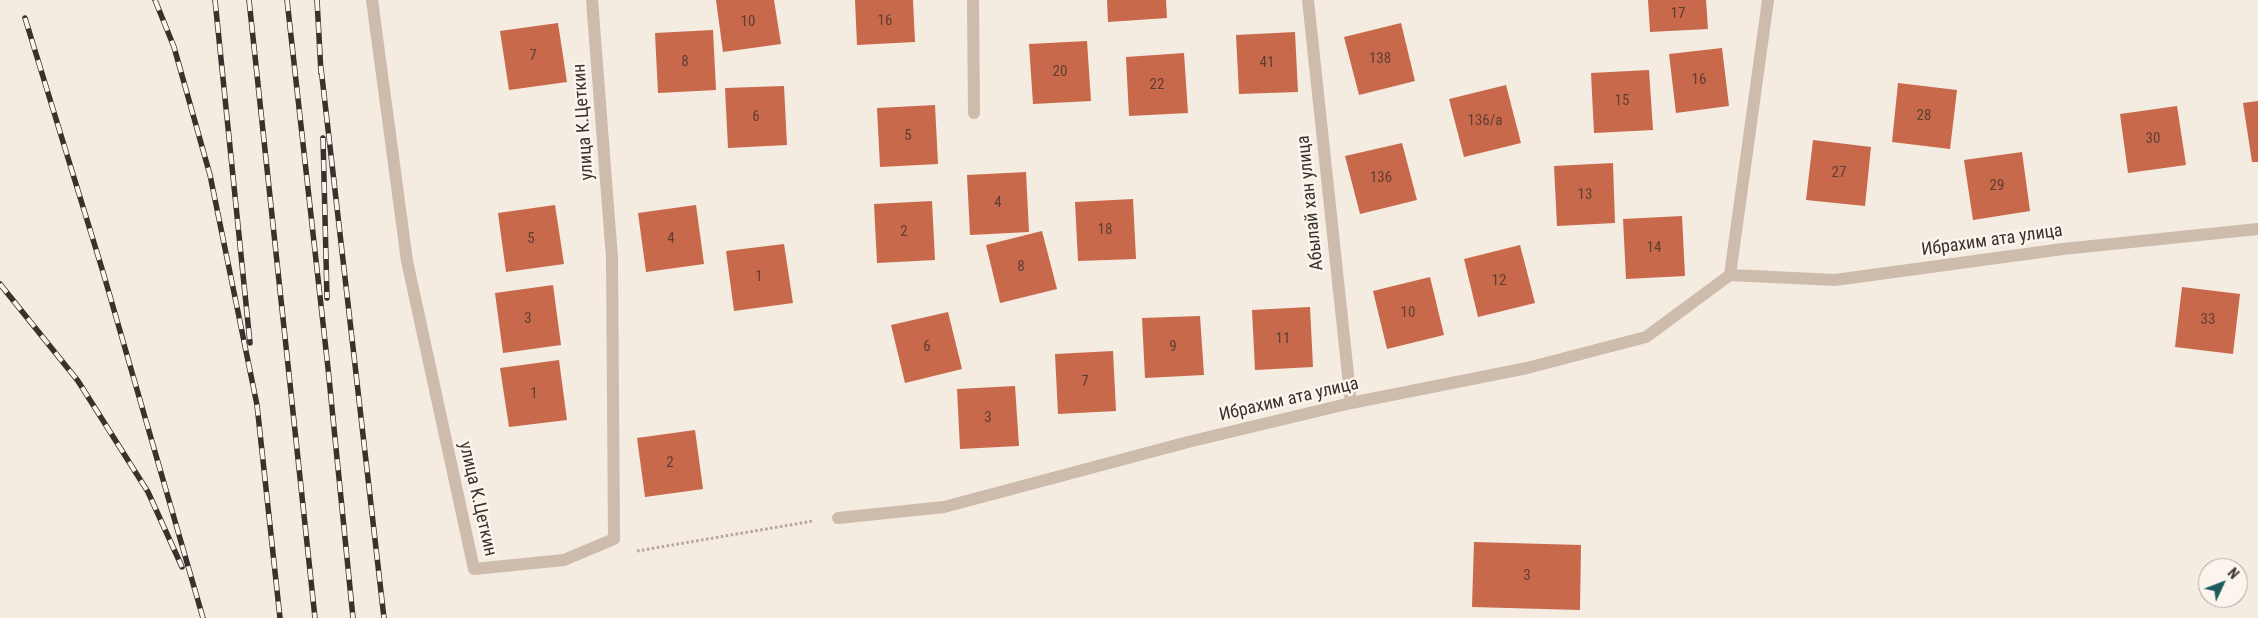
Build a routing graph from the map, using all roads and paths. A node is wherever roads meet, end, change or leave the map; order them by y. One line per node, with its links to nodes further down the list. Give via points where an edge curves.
1 (372, 0): 11 (street, улица К.Цеткин, via 407,261 474,569 564,560)
2 (592, 0): 11 (street, улица К.Цеткин, via 612,258)
3 (973, 0): 6 (street)
4 (1308, 0): 9 (street, Абылай хан улица)
5 (1768, 0): 8 (street)
6 (974, 113)
7 (2258, 229): 8 (street, Ибрахим ата улица, via 2063,249 1835,280)
8 (1730, 275): 9 (street, Ибрахим ата улица, via 1646,337 1527,368)
9 (1351, 403): 10 (street, Ибрахим ата улица, via 1188,442 944,507)
10 (838, 518): 11 (path, via 637,551)
11 (614, 539)

